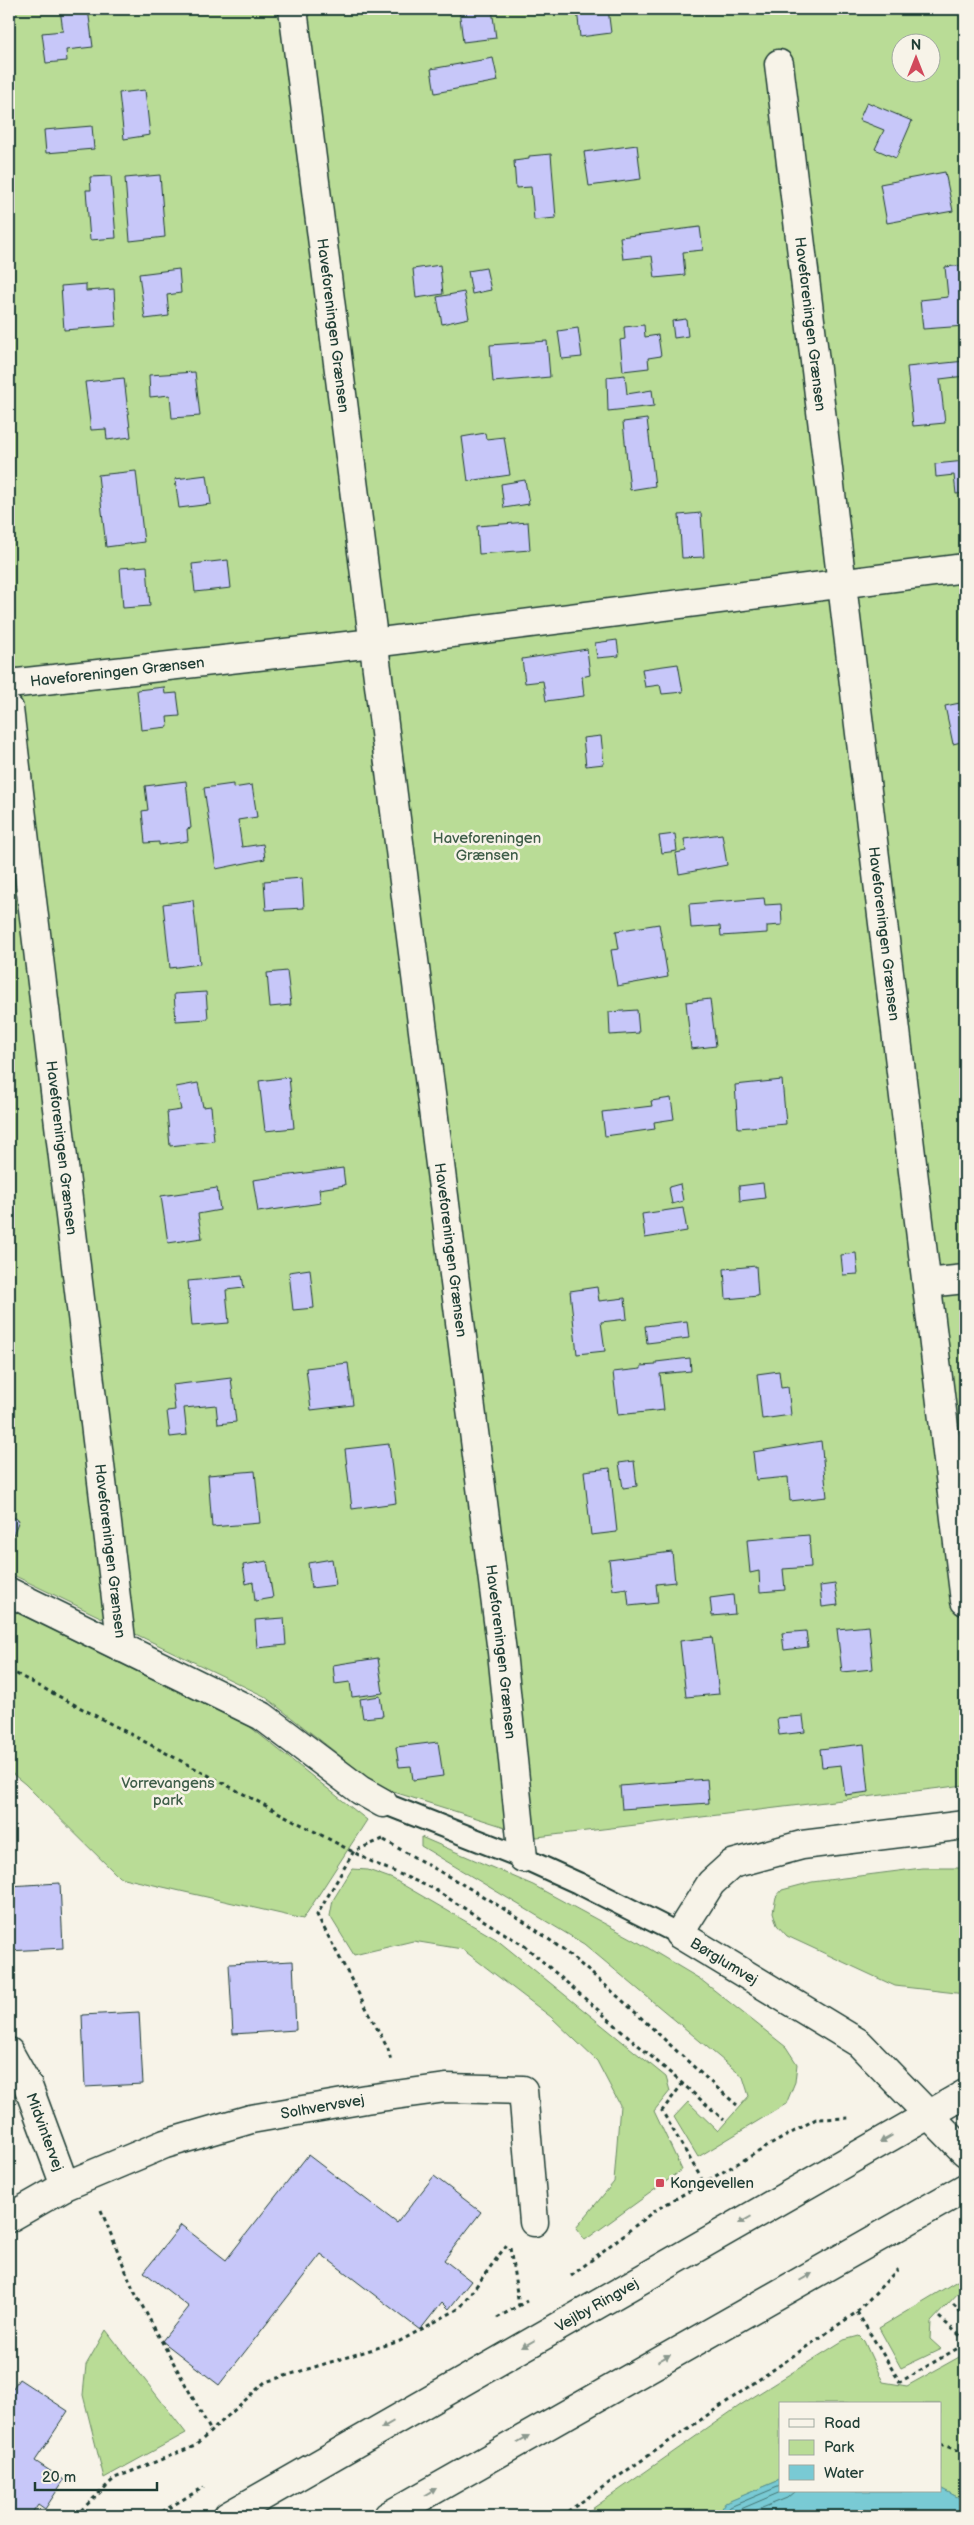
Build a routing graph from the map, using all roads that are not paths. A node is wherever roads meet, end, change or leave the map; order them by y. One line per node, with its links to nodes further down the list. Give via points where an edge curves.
1 (293, 9): 5 (street, Haveforeningen Grænsen)
2 (779, 64): 4 (street, Haveforeningen Grænsen)
3 (965, 568): 4 (street, Haveforeningen Grænsen)
4 (842, 584): 5 (street, Haveforeningen Grænsen); 9 (street, Haveforeningen Grænsen)
5 (373, 643): 6 (street, Haveforeningen Grænsen); 15 (street, Haveforeningen Grænsen, via 502,1652)
6 (9, 684)
7 (9, 709): 12 (street, Haveforeningen Grænsen)
8 (965, 1279): 9 (street)
9 (927, 1283): 11 (street, Haveforeningen Grænsen)
10 (9, 1592): 12 (street)
11 (965, 1601)
12 (122, 1648): 13 (street, via 262,1716 360,1790)
13 (384, 1803): 15 (lane)
14 (965, 1825): 16 (street, Børglumvej, via 802,1845 732,1864 711,1883)
15 (523, 1858): 16 (lane)
16 (679, 1934): 19 (street, Børglumvej, via 859,2043)
17 (9, 2052): 21 (street, Midvintervej)
18 (965, 2094): 19 (street, Vejlby Ringvej)
19 (929, 2115): 20 (street); 25 (street, Vejlby Ringvej, one-way to 25)
20 (965, 2152)
21 (76, 2181): 23 (street, Solhvervsvej); 24 (street, Solhvervsvej, via 166,2144 251,2119 446,2088 523,2090)
22 (965, 2188): 26 (street, one-way to 22)
23 (9, 2218)
24 (534, 2222)
25 (228, 2516)
26 (388, 2516)

